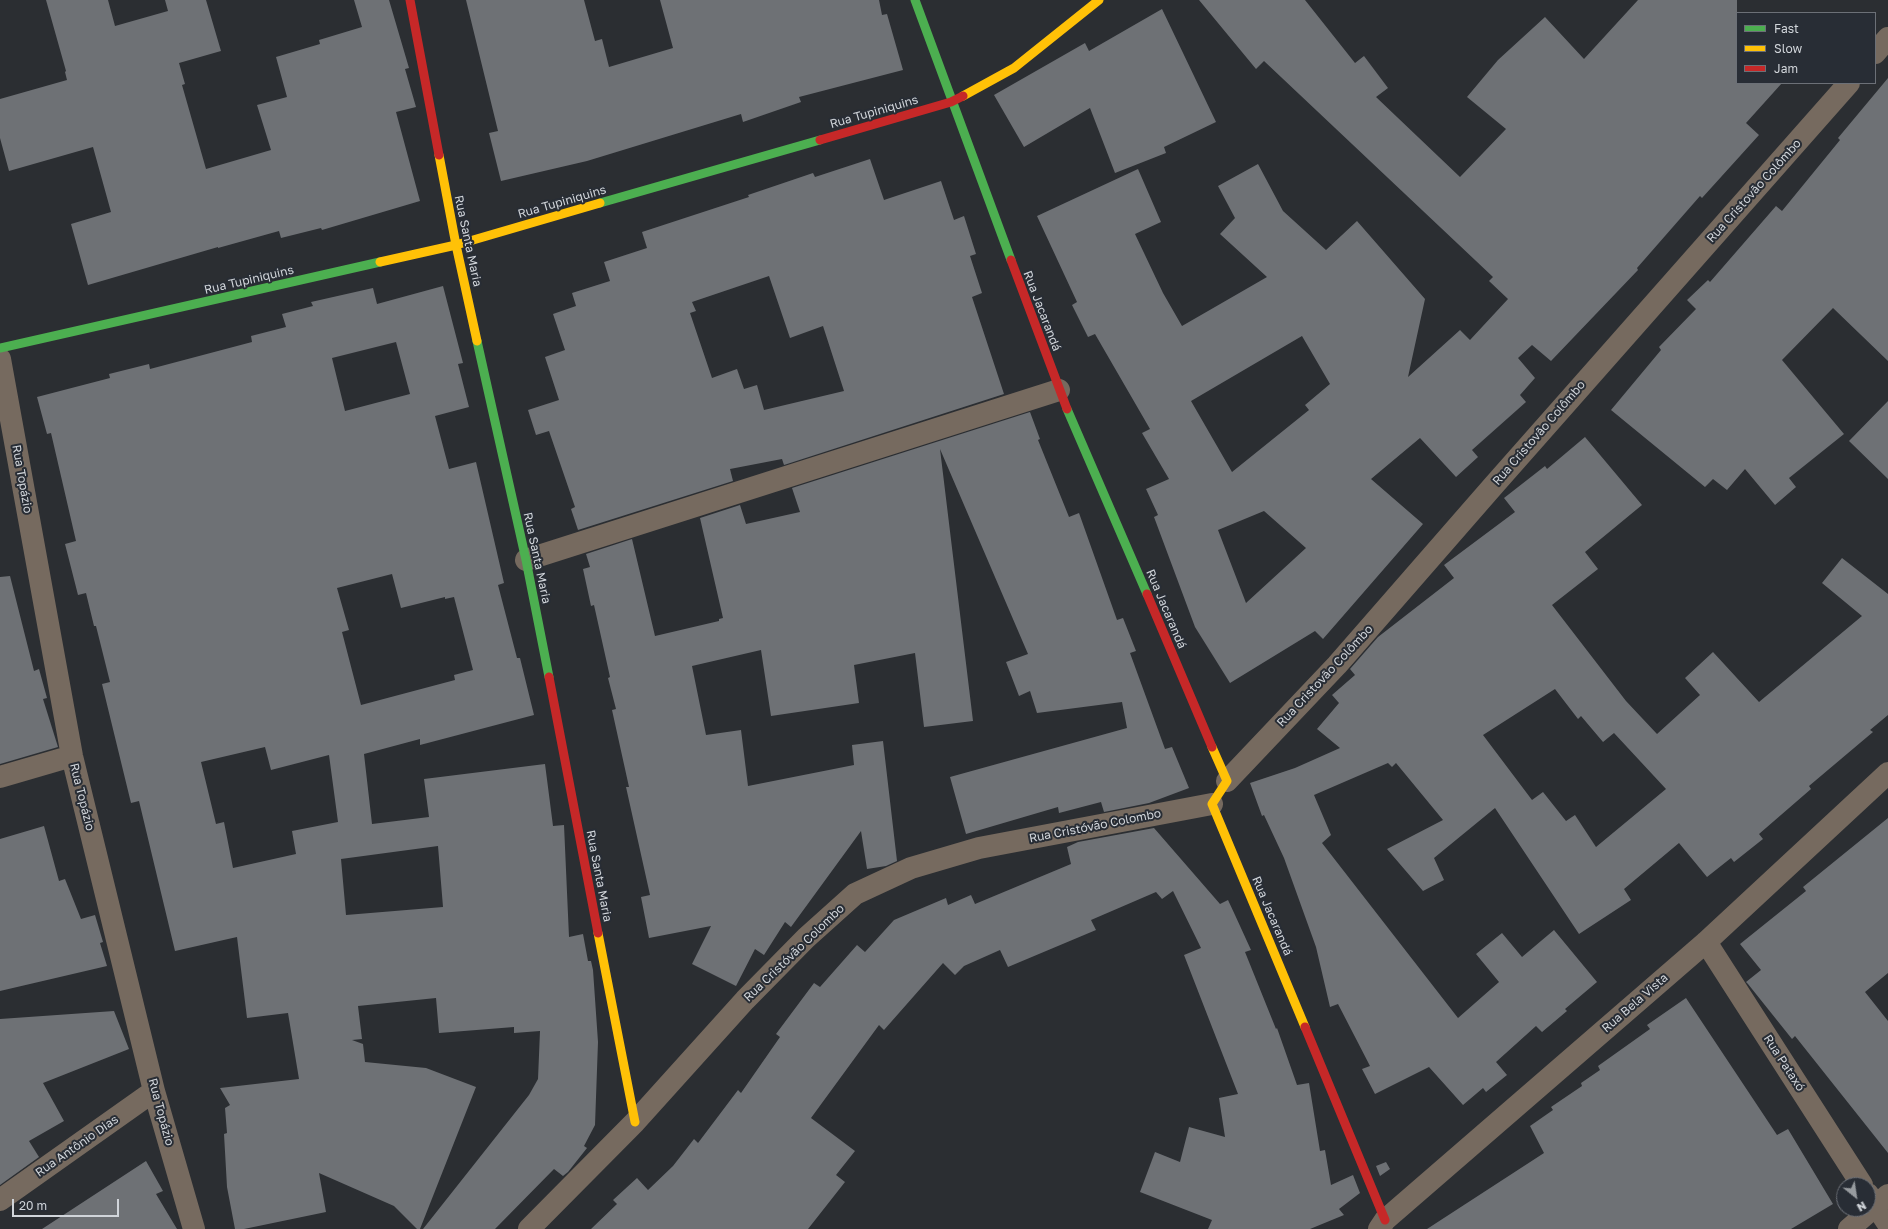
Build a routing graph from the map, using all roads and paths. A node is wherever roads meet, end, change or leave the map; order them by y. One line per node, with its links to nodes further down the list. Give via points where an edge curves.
1 (410, 0): 8 (street, Rua Santa Maria)
2 (915, 0): 7 (street, Rua Jacarandá)
3 (1099, 0): 7 (street, Rua Tupiniquins, via 1014,68)
4 (1888, 38): 5 (street)
5 (1876, 52)
6 (1848, 84): 16 (street, Rua Cristovão Colômbo, via 1337,665)
7 (951, 102): 8 (street, Rua Tupiniquins); 11 (street, Rua Jacarandá)
8 (456, 245): 9 (street, Rua Tupiniquins); 12 (street, Rua Santa Maria)
9 (0, 348)
10 (0, 359): 13 (street, Rua Topázio)
11 (1059, 390): 12 (street); 16 (street, Rua Jacarandá)
12 (526, 560): 20 (street, Rua Santa Maria)
13 (72, 756): 15 (street); 19 (street, Rua Topázio)
14 (1888, 773): 18 (street, Rua Bela Vista)
15 (0, 777)
16 (1227, 781): 17 (street)
17 (1212, 804): 20 (street, Rua Cristóvão Colombo, via 979,848 911,868 855,894 750,994); 24 (street, Rua Jacarandá)
18 (1706, 942): 21 (street, Rua Pataxó); 24 (street, Rua Bela Vista)
19 (154, 1092): 23 (street, Rua Antônio Dias); 26 (street, Rua Topázio)
20 (635, 1122): 27 (street, Rua Cristóvão Colombo)
21 (1857, 1177)
22 (1877, 1198): 25 (street); 28 (street)
23 (0, 1200)
24 (1382, 1224)
25 (1888, 1224)
26 (194, 1229)
27 (529, 1229)
28 (1848, 1229)

